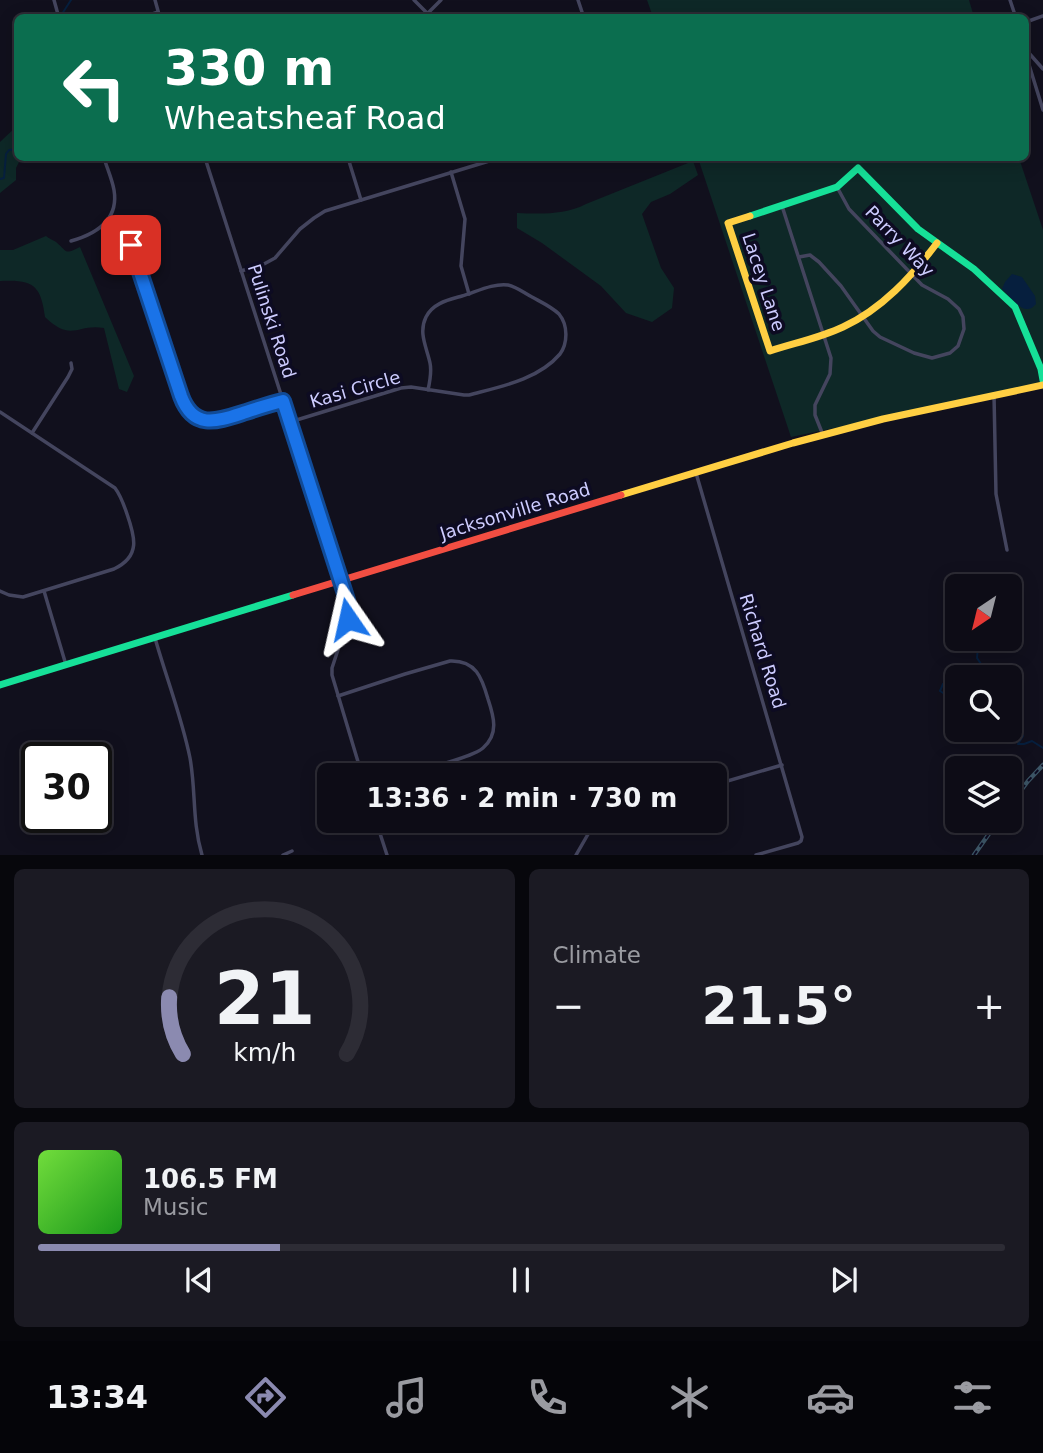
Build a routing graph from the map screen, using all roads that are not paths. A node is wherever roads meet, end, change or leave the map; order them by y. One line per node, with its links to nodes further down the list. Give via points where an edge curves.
1 (414, 0): 3 (street)
2 (441, 0): 3 (street)
3 (428, 13)
4 (1029, 53): 6 (street)
5 (1029, 65): 7 (street)
6 (1043, 69)
7 (1043, 110)
8 (105, 161): 16 (street, via 114,192)
9 (206, 161): 20 (street, Pulinski Road)
10 (349, 161): 14 (street)
11 (481, 161): 12 (street)
12 (451, 172): 14 (street); 22 (street, via 465,219 461,270)
13 (837, 187): 15 (main road); 18 (main road, via 858,168); 21 (street, Parry Way, via 849,209)
14 (361, 200): 20 (street, via 325,211 300,229 275,258)
15 (782, 206): 19 (street); 24 (main road, Lacey Lane, via 728,223 770,351)
16 (106, 222): 17 (street, via 92,234); 30 (street, via 131,245 184,405 191,414 218,421)
17 (71, 241)
18 (937, 243): 21 (main road); 26 (main road, via 974,268 1015,307)
19 (799, 257): 23 (street, Parry Way, via 810,256 819,262); 24 (street)
20 (241, 271): 30 (street, Pulinski Road)
21 (911, 274): 23 (main road); 23 (street, Parry Way, via 959,309 964,329 955,350 938,358 923,356 880,337)
22 (469, 294): 28 (street, Kasi Circle, via 435,306 426,317 422,332 430,363); 28 (street, Kasi Circle, via 506,285 542,303 562,319 566,334 562,351 530,376 484,391 464,395)
23 (862, 316): 24 (main road)
24 (824, 334): 34 (street, via 830,374 815,405)
25 (71, 363): 33 (street, via 68,377)
26 (1043, 380)
27 (1043, 385): 29 (main road, Jacksonville Road)
28 (428, 390): 32 (street, Kasi Circle, via 401,388)
29 (994, 396): 34 (main road, Jacksonville Road); 36 (street, via 996,494)
30 (283, 401): 32 (street, Pulinski Road)
31 (0, 412): 33 (street)
32 (290, 422): 37 (street, Pulinski Road)
33 (32, 433): 39 (street, via 115,488 134,536 132,552 118,567)
34 (823, 435): 35 (main road, Jacksonville Road)
35 (696, 473): 37 (main road, Jacksonville Road); 46 (street, Richard Road)
36 (1007, 550)
37 (340, 581): 40 (main road, Jacksonville Road); 43 (street, Pulinski Road, via 348,614 332,668)
38 (0, 591): 39 (street, via 18,597)
39 (44, 591): 41 (street)
40 (155, 638): 41 (main road, Jacksonville Road); 51 (street, via 189,754)
41 (66, 665): 42 (main road, Jacksonville Road)
42 (0, 685)
43 (338, 696): 44 (street, Pulinski Road); 45 (street, via 450,661 466,664 480,675 495,719 494,732 475,754)
44 (358, 763)
45 (444, 763)
46 (782, 765): 47 (street); 55 (street, Richard Road, via 801,841)
47 (727, 781)
48 (380, 833): 53 (street)
49 (589, 833): 54 (street)
50 (292, 852): 52 (street)
51 (202, 855)
52 (283, 855)
53 (387, 855)
54 (576, 855)
55 (756, 855)

